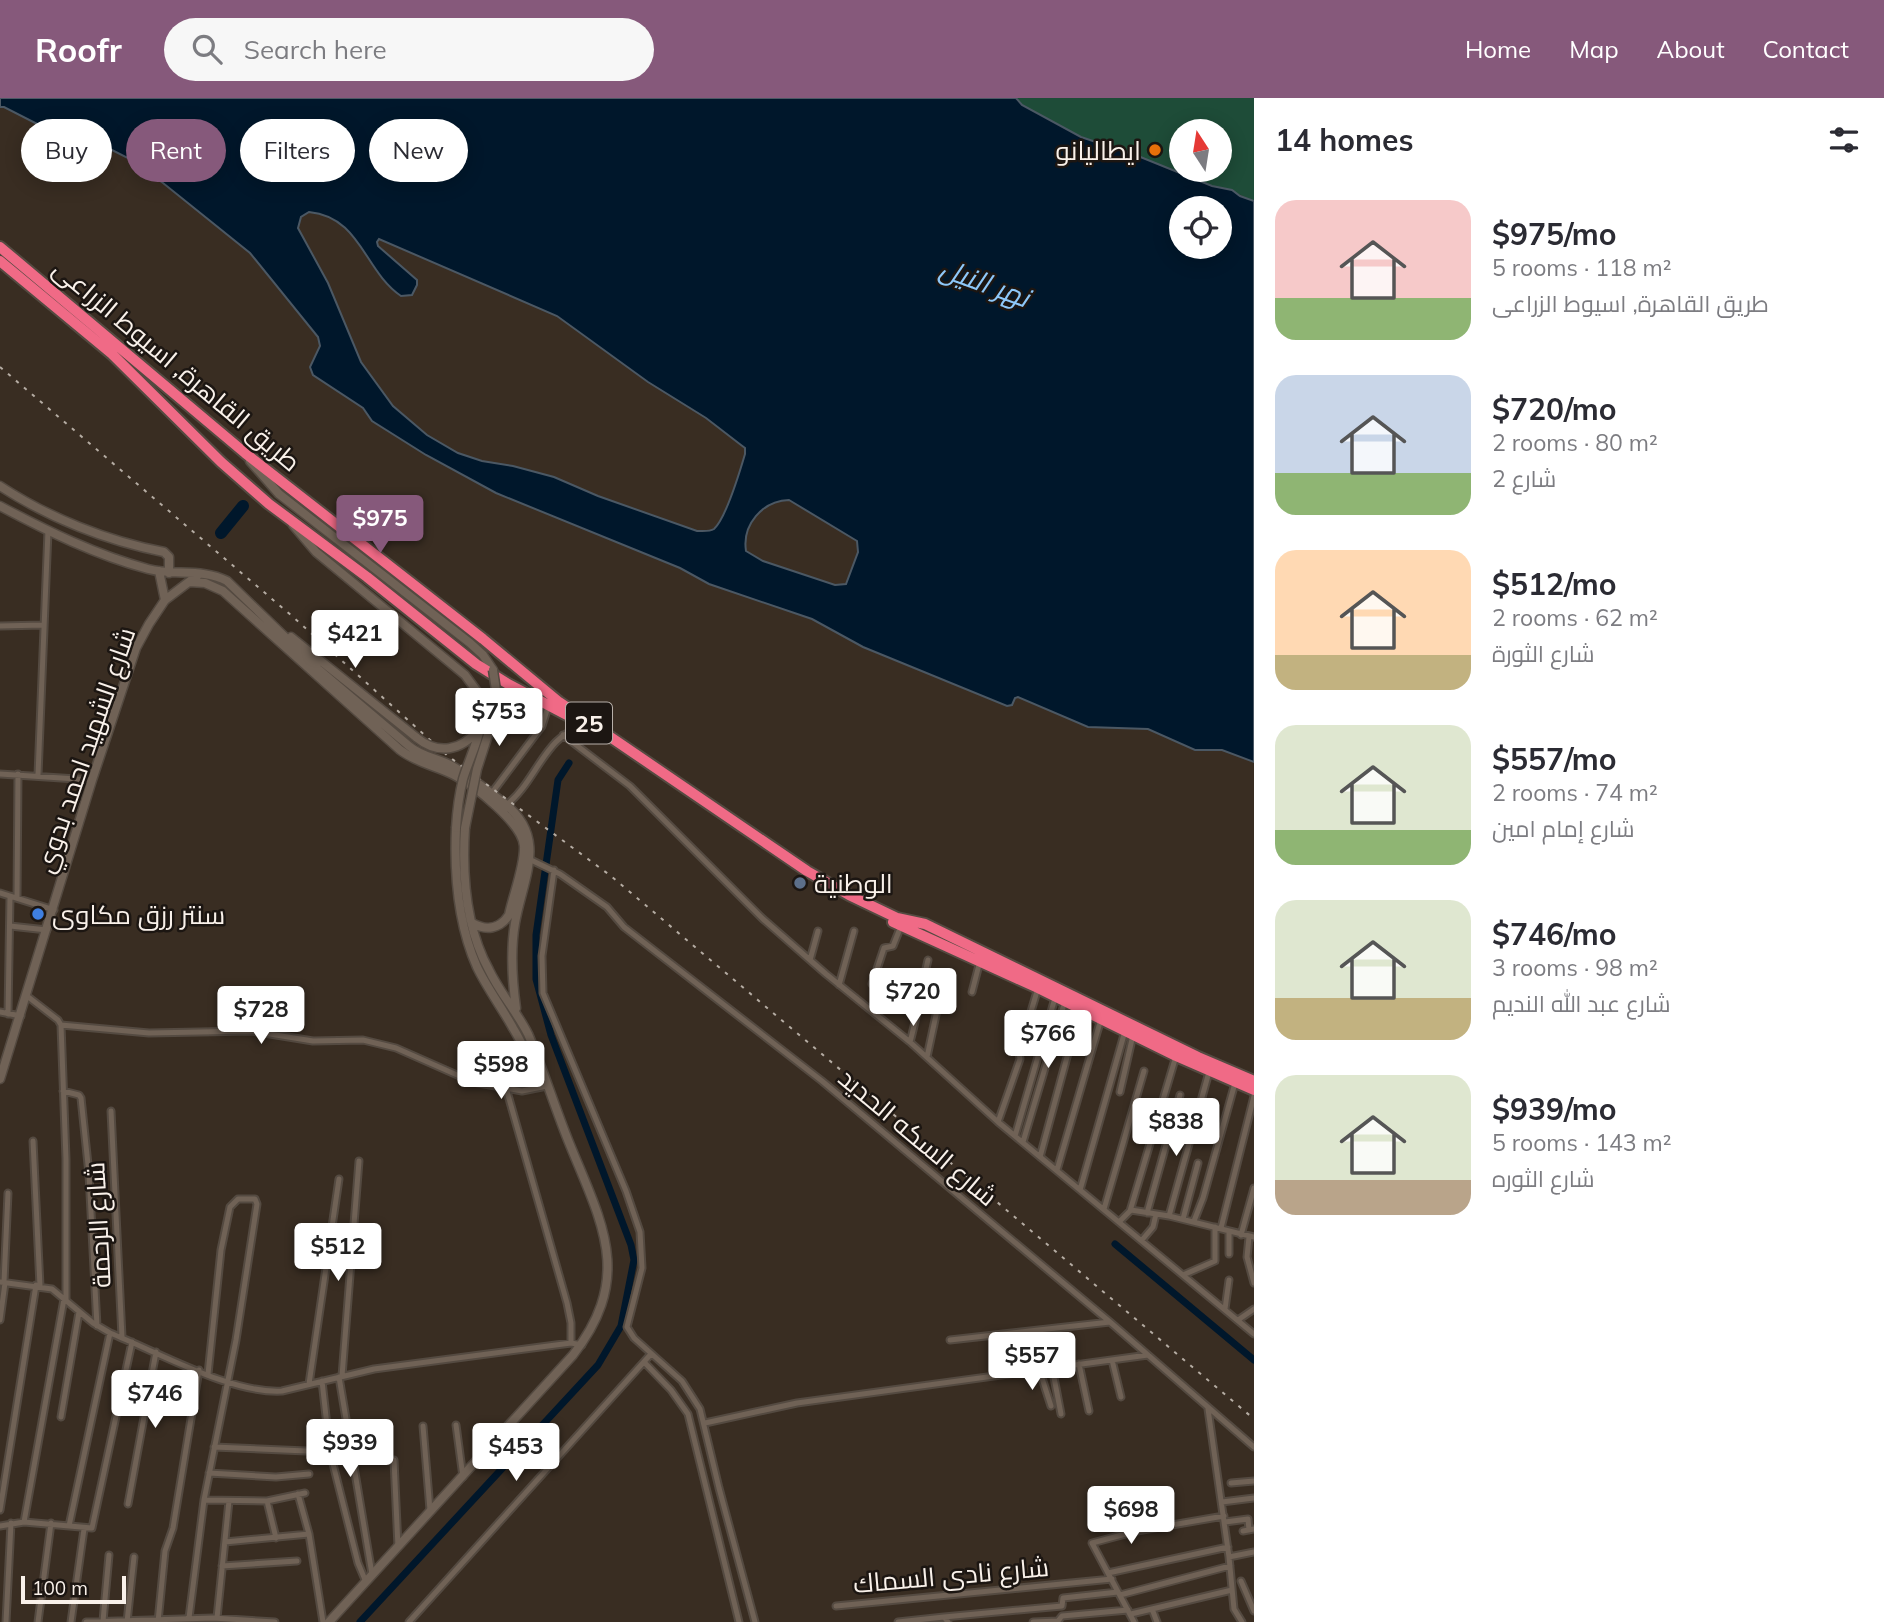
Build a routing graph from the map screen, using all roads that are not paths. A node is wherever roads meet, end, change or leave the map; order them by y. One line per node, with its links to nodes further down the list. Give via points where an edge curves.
1 (0, 247): 3 (highway, طريق القاهرة, اسيوط الزراعى / 25)
2 (0, 261): 6 (highway, طريق القاهرة, اسيوط الزراعى / 25, via 111,354 221,462)
3 (245, 453): 28 (main road, bridge, via 279,494 470,643 493,670 498,704); 65 (highway, طريق القاهرة, اسيوط الزراعى / 25, via 555,700 807,871 871,906 900,919 925,923)
4 (0, 486): 8 (main road, via 46,512)
5 (0, 506): 7 (main road)
6 (289, 520): 18 (highway, طريق القاهرة, اسيوط الزراعى / 25, via 476,664); 20 (main road, bridge, via 316,552 465,675 479,694)
7 (48, 531): 9 (main road); 16 (street)
8 (102, 535): 9 (main road); 11 (main road, via 166,553)
9 (98, 552): 10 (main road)
10 (159, 571): 11 (main road); 14 (main road)
11 (169, 573): 12 (main road)
12 (201, 573): 13 (main road, شارع الشهيد احمد بدوي); 17 (main road, via 226,581)
13 (186, 582): 14 (main road, شارع الشهيد احمد بدوي); 35 (main road, via 205,583 223,591 400,750 464,781 515,825 524,851 509,915 494,927)
14 (165, 600): 25 (main road, شارع الشهيد احمد بدوي, via 136,648)
15 (0, 625): 16 (street)
16 (43, 625): 24 (street)
17 (275, 629): 20 (main road, bridge, via 432,748 449,749 465,743); 26 (main road, via 414,751 453,767)
18 (548, 705): 19 (highway, طريق القاهرة, اسيوط الزراعى / 25); 26 (street, via 545,721)
19 (585, 726): 21 (street); 37 (highway, طريق القاهرة, اسيوط الزراعى / 25, via 803,874)
20 (480, 728): 28 (main road, bridge, via 461,788)
21 (563, 735): 27 (street); 41 (street, via 630,786 731,889)
22 (0, 774): 23 (street)
23 (18, 774): 24 (street); 33 (street)
24 (38, 775): 25 (street)
25 (92, 780): 34 (main road, شارع الشهيد احمد بدوي)
26 (491, 794): 27 (main road)
27 (506, 805): 29 (main road, via 525,827)
28 (460, 828): 35 (main road); 66 (main road, via 458,893 473,956)
29 (533, 861): 30 (street, شارع السكه الحديد); 53 (main road, via 512,950)
30 (552, 869): 111 (street, شارع السكه الحديد, via 607,907 624,928 822,1081); 121 (street, via 542,956 543,993 637,1223 642,1268 627,1327)
31 (0, 893): 32 (street)
32 (10, 896): 33 (street); 36 (street)
33 (18, 898): 34 (street)
34 (54, 910): 38 (main road, شارع الشهيد احمد بدوي)
35 (472, 923): 53 (main road, via 487,968)
36 (10, 926): 38 (street); 54 (street)
37 (901, 926): 43 (highway, طريق القاهرة, اسيوط الزراعى / 25); 45 (street, via 893,946 884,948)
38 (47, 930): 49 (main road, شارع الشهيد احمد بدوي)
39 (818, 931): 41 (street)
40 (854, 931): 46 (street)
41 (810, 960): 46 (street)
42 (928, 960): 59 (street)
43 (980, 961): 47 (highway, طريق القاهرة, اسيوط الزراعى / 25); 48 (street)
44 (945, 973): 61 (street)
45 (872, 984)
46 (839, 985): 59 (street)
47 (1038, 988): 50 (highway, طريق القاهرة, اسيوط الزراعى / 25); 74 (street)
48 (972, 992)
49 (27, 996): 55 (main road, شارع الشهيد احمد بدوي); 57 (street)
50 (1060, 999): 51 (highway, طريق القاهرة, اسيوط الزراعى / 25); 75 (street); 77 (street)
51 (1080, 1009): 56 (highway, طريق القاهرة, اسيوط الزراعى / 25); 78 (street)
52 (0, 1012): 54 (street)
53 (517, 1012): 66 (main road)
54 (8, 1014): 55 (street)
55 (21, 1016): 64 (main road, شارع الشهيد احمد بدوي)
56 (1101, 1019): 58 (highway, طريق القاهرة, اسيوط الزراعى / 25); 81 (street)
57 (61, 1026): 68 (street, via 136,1032 251,1031 313,1041 363,1040 396,1048 473,1082); 69 (street)
58 (1129, 1033): 60 (highway, طريق القاهرة, اسيوط الزراعى / 25); 70 (street); 84 (street)
59 (910, 1042): 61 (street)
60 (1176, 1056): 63 (highway, طريق القاهرة, اسيوط الزراعى / 25); 87 (street)
61 (927, 1057): 74 (street)
62 (1144, 1071): 86 (street)
63 (1209, 1072): 67 (highway, طريق القاهرة, اسيوط الزراعى / 25); 90 (street)
64 (0, 1079)
65 (1253, 1081): 67 (highway, طريق القاهرة, اسيوط الزراعى / 25)
66 (545, 1083): 68 (street, via 522,1091); 119 (main road, via 606,1243 608,1274 603,1304)
67 (1235, 1083): 93 (street)
68 (506, 1088): 118 (street, via 567,1303)
69 (63, 1091): 105 (street); 112 (street, via 81,1098)
70 (1120, 1092)
71 (1180, 1095): 88 (street)
72 (1254, 1096): 94 (street)
73 (111, 1111): 115 (street, شارع الرحمة)
74 (998, 1122): 75 (street)
75 (1016, 1136): 77 (street)
76 (33, 1141): 104 (street)
77 (1023, 1142): 78 (street)
78 (1040, 1157): 81 (street)
79 (359, 1161): 130 (street)
80 (1198, 1163): 91 (street)
81 (1056, 1170): 84 (street)
82 (339, 1179): 133 (street)
83 (1254, 1188): 96 (street)
84 (1080, 1190): 86 (street)
85 (8, 1193): 102 (street)
86 (1104, 1209): 92 (street)
87 (1130, 1211): 88 (street); 92 (street)
88 (1147, 1213): 89 (street)
89 (1156, 1214): 90 (street); 98 (street, via 1153,1227)
90 (1169, 1216): 91 (street)
91 (1183, 1219): 93 (street)
92 (1119, 1222): 98 (street)
93 (1194, 1222): 94 (street)
94 (1218, 1227): 95 (street); 100 (street, via 1215,1261)
95 (1229, 1231): 96 (street); 99 (street)
96 (1241, 1235): 97 (street)
97 (1251, 1237): 103 (street, via 1247,1257)
98 (1142, 1240): 100 (street)
99 (1229, 1254)
100 (1183, 1275): 106 (street)
101 (1229, 1280): 106 (street)
102 (3, 1282): 104 (street); 110 (street)
103 (1254, 1283)
104 (38, 1286): 105 (street); 158 (street)
105 (65, 1299): 108 (street); 161 (street)
106 (1225, 1309): 109 (street)
107 (1254, 1309): 109 (street)
108 (79, 1312): 112 (street); 139 (street)
109 (1238, 1320): 114 (street)
110 (0, 1321)
111 (1110, 1322): 116 (street); 122 (street, شارع السكه الحديد)
112 (97, 1326): 113 (street)
113 (110, 1333): 115 (street); 165 (street)
114 (1254, 1334)
115 (122, 1337): 117 (street)
116 (950, 1340)
117 (132, 1342): 120 (street); 166 (street, via 93,1527)
118 (571, 1343): 119 (street); 130 (street)
119 (582, 1345): 149 (main road)
120 (156, 1352): 128 (street); 157 (street)
121 (651, 1354): 124 (street); 140 (street, via 682,1381)
122 (1148, 1355): 123 (street); 136 (street, شارع السكه الحديد)
123 (1111, 1360): 125 (street); 134 (street)
124 (643, 1362): 204 (street); 205 (street, via 688,1414)
125 (1079, 1364): 126 (street); 137 (street)
126 (1052, 1367): 127 (street); 138 (street)
127 (1038, 1369): 135 (street); 140 (street, via 797,1403)
128 (199, 1370): 129 (street); 197 (street, via 173,1528 165,1551)
129 (208, 1374): 132 (street); 132 (street, via 230,1207 237,1199 255,1199)
130 (341, 1377): 131 (street); 181 (street)
131 (322, 1381): 133 (street); 145 (street)
132 (228, 1382): 133 (street, via 278,1391); 143 (street)
133 (310, 1384)
134 (1121, 1397)
135 (1051, 1406)
136 (1208, 1407): 144 (street, شارع السكه الحديد); 156 (street)
137 (1089, 1411)
138 (1061, 1414)
139 (61, 1417)
140 (705, 1423): 206 (street)
141 (456, 1425): 149 (street)
142 (423, 1426): 159 (street)
143 (214, 1447): 145 (street); 147 (street)
144 (1254, 1447)
145 (330, 1452): 184 (street)
146 (394, 1460): 171 (street)
147 (209, 1474): 148 (street); 153 (street)
148 (310, 1475)
149 (463, 1477): 159 (main road)
150 (1254, 1481): 151 (street)
151 (1231, 1483)
152 (1254, 1498): 156 (street)
153 (204, 1500): 154 (street); 192 (street)
154 (229, 1501): 155 (street); 170 (street)
155 (267, 1501): 168 (street, via 301,1494); 169 (street)
156 (1222, 1502): 160 (street)
157 (128, 1504)
158 (0, 1510)
159 (431, 1513): 171 (main road)
160 (1224, 1519): 167 (street, via 1247,1519); 172 (street); 180 (street, via 1093,1541)
161 (24, 1522): 162 (street); 163 (street)
162 (11, 1523): 164 (street); 198 (street)
163 (51, 1523): 165 (street); 199 (street)
164 (0, 1526)
165 (69, 1526): 166 (street)
166 (84, 1529): 200 (street)
167 (1249, 1530)
168 (309, 1534): 169 (street); 203 (street)
169 (276, 1538): 170 (street)
170 (225, 1542): 178 (street)
171 (398, 1547): 181 (main road)
172 (1228, 1547): 176 (street); 180 (street)
173 (1254, 1552): 176 (street)
174 (109, 1555): 195 (street)
175 (134, 1557): 196 (street)
176 (1229, 1558): 179 (street)
177 (297, 1561): 178 (street)
178 (222, 1566): 193 (street)
179 (1230, 1566): 185 (street); 186 (street)
180 (1108, 1573): 182 (street)
181 (373, 1574): 184 (main road)
182 (1112, 1580): 186 (street); 187 (street, شارع نادى السماك)
183 (1241, 1581): 189 (street)
184 (366, 1582): 203 (main road)
185 (1232, 1590): 188 (street); 191 (street)
186 (1119, 1593): 190 (street); 194 (street, via 1063,1598 1062,1606)
187 (836, 1606)
188 (1152, 1609): 190 (street); 210 (street)
189 (1254, 1611)
190 (1129, 1612): 208 (street); 209 (street)
191 (1237, 1616): 211 (street); 212 (street)
192 (189, 1618): 193 (street); 197 (street)
193 (214, 1619): 202 (street)
194 (946, 1619): 207 (street)
195 (103, 1621): 196 (street); 201 (street)
196 (127, 1621): 197 (street)
197 (158, 1621)
198 (6, 1622)
199 (38, 1622)
200 (71, 1622)
201 (88, 1622)
202 (275, 1622)
203 (326, 1622)
204 (409, 1622)
205 (739, 1622)
206 (755, 1622)
207 (898, 1622)
208 (1033, 1622)
209 (1134, 1622)
210 (1157, 1622)
211 (1228, 1622)
212 (1242, 1622)

